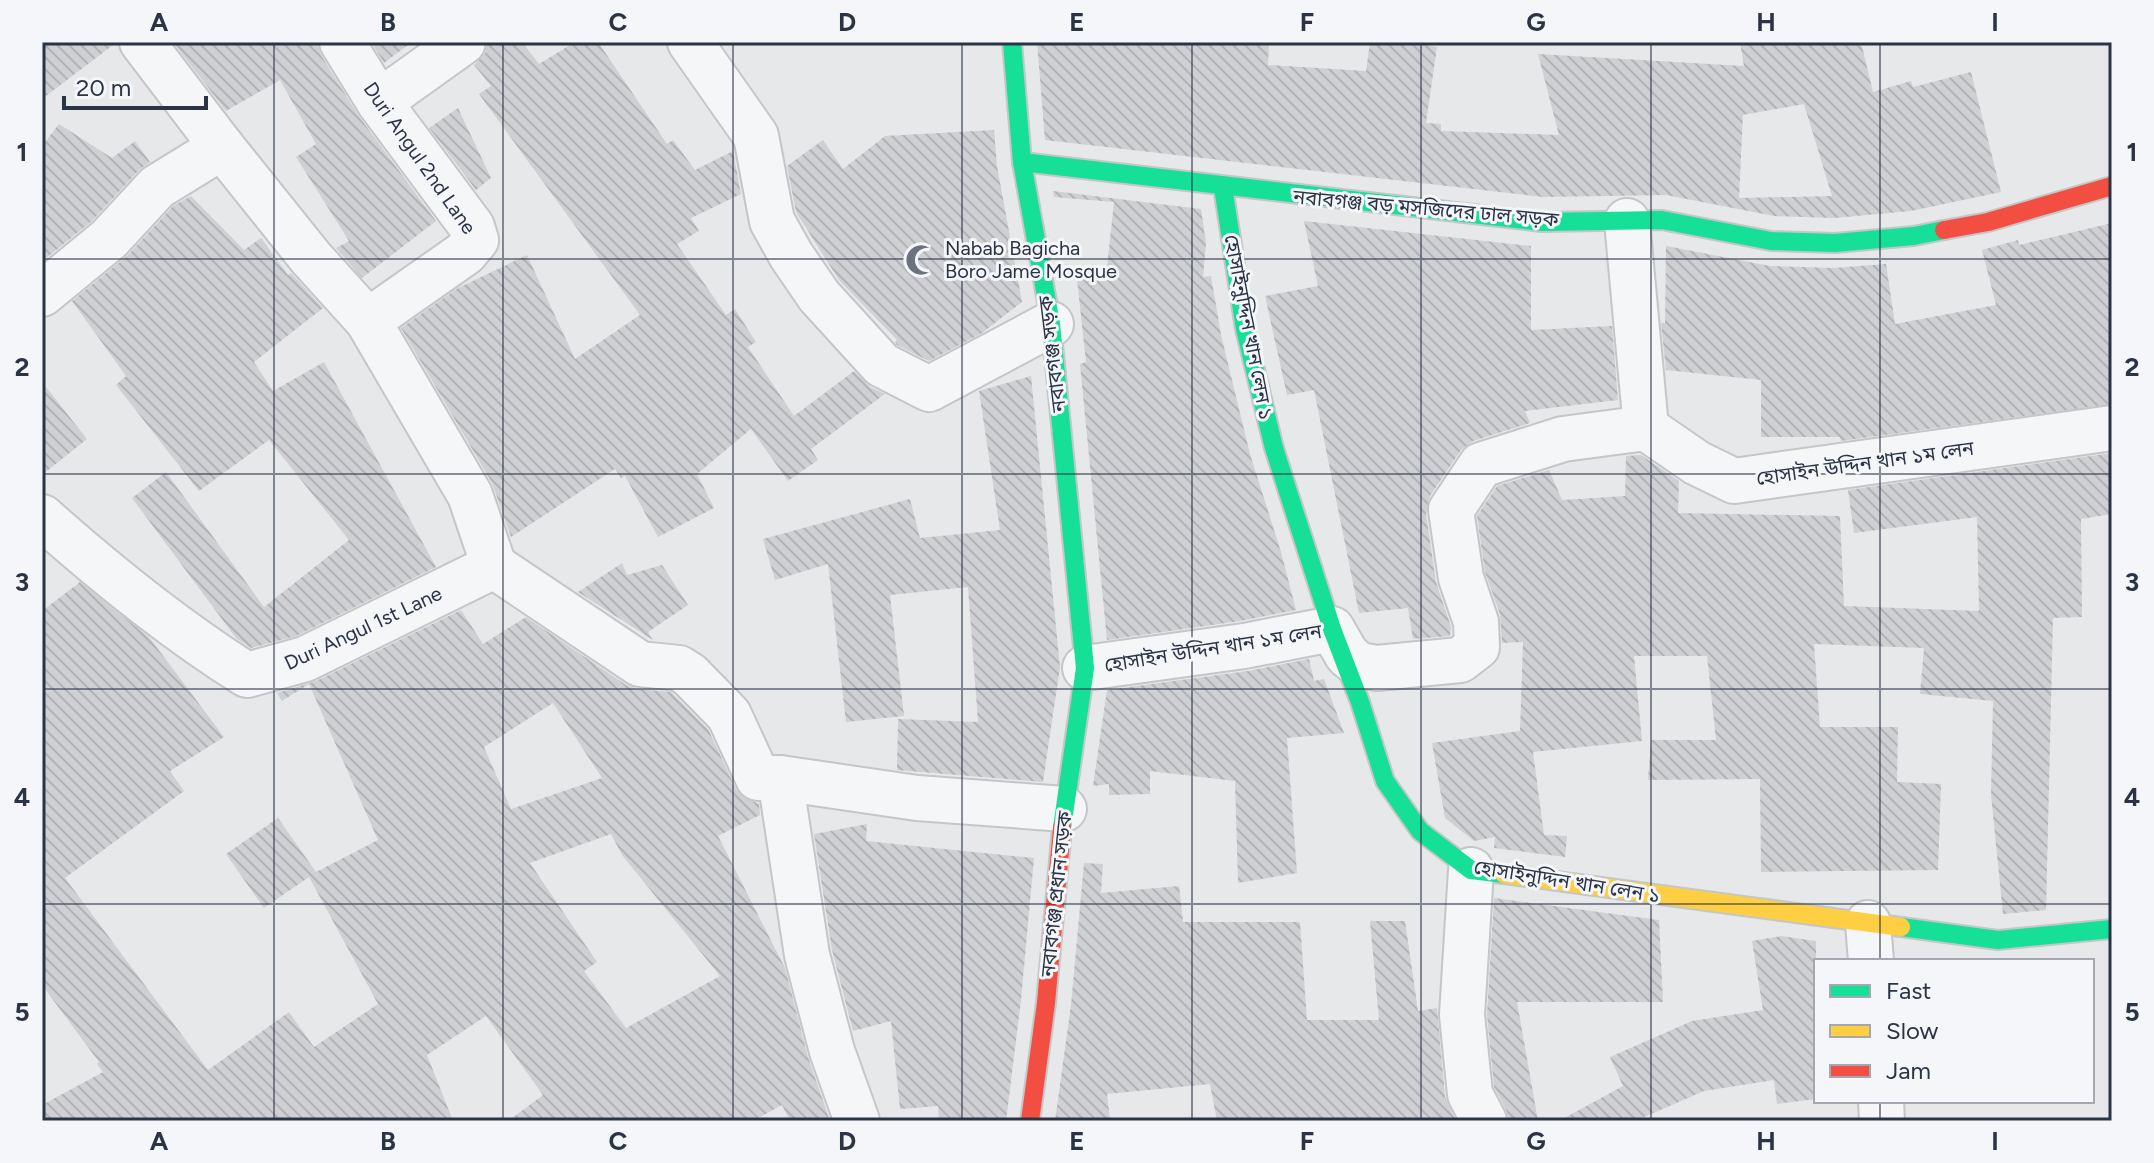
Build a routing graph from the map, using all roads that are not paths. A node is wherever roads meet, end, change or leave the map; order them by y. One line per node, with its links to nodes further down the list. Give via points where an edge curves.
1 (142, 42): 7 (street)
2 (342, 42): 6 (street, Duri Angul 2nd Lane)
3 (463, 42): 6 (street)
4 (690, 42): 14 (street, via 756,136 772,221 791,255 819,296 882,365 929,389)
5 (1012, 42): 8 (street, নবাবগঞ্জ সড়ক)
6 (379, 102): 13 (street, Duri Angul 2nd Lane, via 472,227 476,240)
7 (222, 147): 12 (street, via 157,187 109,239); 13 (street)
8 (1022, 162): 10 (street, নবাবগঞ্জ বড় মসজিদের ঢাল সড়ক); 14 (street, নবাবগঞ্জ সড়ক)
9 (2112, 186): 11 (street, নবাবগঞ্জ বড় মসজিদের ঢাল সড়ক, via 1988,222 1835,243 1771,241 1662,220)
10 (1223, 187): 11 (street, নবাবগঞ্জ বড় মসজিদের ঢাল সড়ক, via 1542,222); 19 (street, হোসাইনুদ্দিন খান লেন ১, via 1245,329 1270,433)
11 (1627, 221): 15 (street)
12 (42, 294)
13 (368, 321): 18 (street, via 470,495)
14 (1051, 324): 20 (street, নবাবগঞ্জ সড়ক)
15 (1646, 428): 16 (street, হোসাইন উদ্দিন খান ১ম লেন, via 1734,481); 19 (street, হোসাইন উদ্দিন খান ১ম লেন, via 1563,439 1481,465 1451,510 1461,578 1476,622 1477,647 1460,660 1359,665)
16 (2112, 428)
17 (42, 517): 18 (street, Duri Angul 1st Lane, via 100,568 247,675 305,659)
18 (494, 566): 21 (street, via 640,664 679,668 690,675 729,715 758,778)
19 (1332, 629): 20 (street, হোসাইন উদ্দিন খান ১ম লেন); 23 (street, হোসাইনুদ্দিন খান লেন ১, via 1385,781 1420,831)
20 (1085, 668): 22 (street, নবাবগঞ্জ প্রধান সড়ক)
21 (780, 778): 22 (street, via 917,798); 26 (street, via 807,955)
22 (1064, 809): 27 (street, নবাবগঞ্জ প্রধান সড়ক)
23 (1471, 870): 25 (street, হোসাইনুদ্দিন খান লেন ১); 28 (street, via 1462,1015 1470,1094)
24 (2112, 929): 25 (street, হোসাইনুদ্দিন খান লেন ১, via 1998,940)
25 (1869, 942)
26 (857, 1121)
27 (1030, 1121)
28 (1484, 1121)

